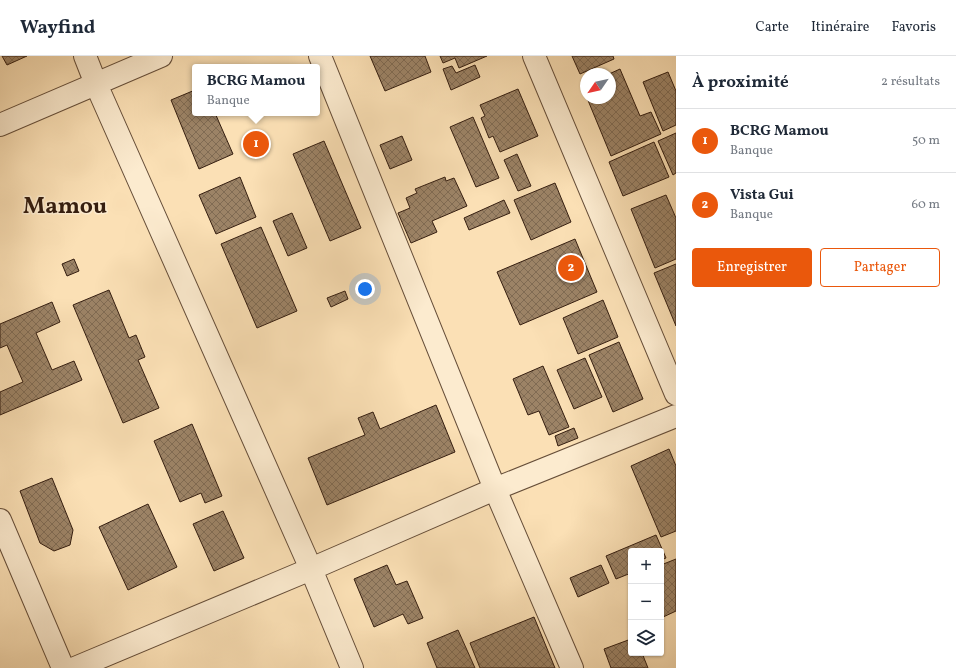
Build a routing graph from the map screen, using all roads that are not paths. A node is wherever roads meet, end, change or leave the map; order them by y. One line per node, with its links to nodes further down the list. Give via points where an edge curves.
1 (85, 56): 5 (street)
2 (161, 56): 5 (street)
3 (320, 56): 9 (street)
4 (534, 56): 7 (street)
5 (96, 84): 6 (street); 11 (street)
6 (0, 125)
7 (676, 394)
8 (676, 416): 9 (street)
9 (495, 489): 11 (street); 15 (street)
10 (0, 520): 12 (street)
11 (310, 569): 13 (street); 14 (street)
12 (63, 668)
13 (74, 668)
14 (352, 668)
15 (572, 668)

